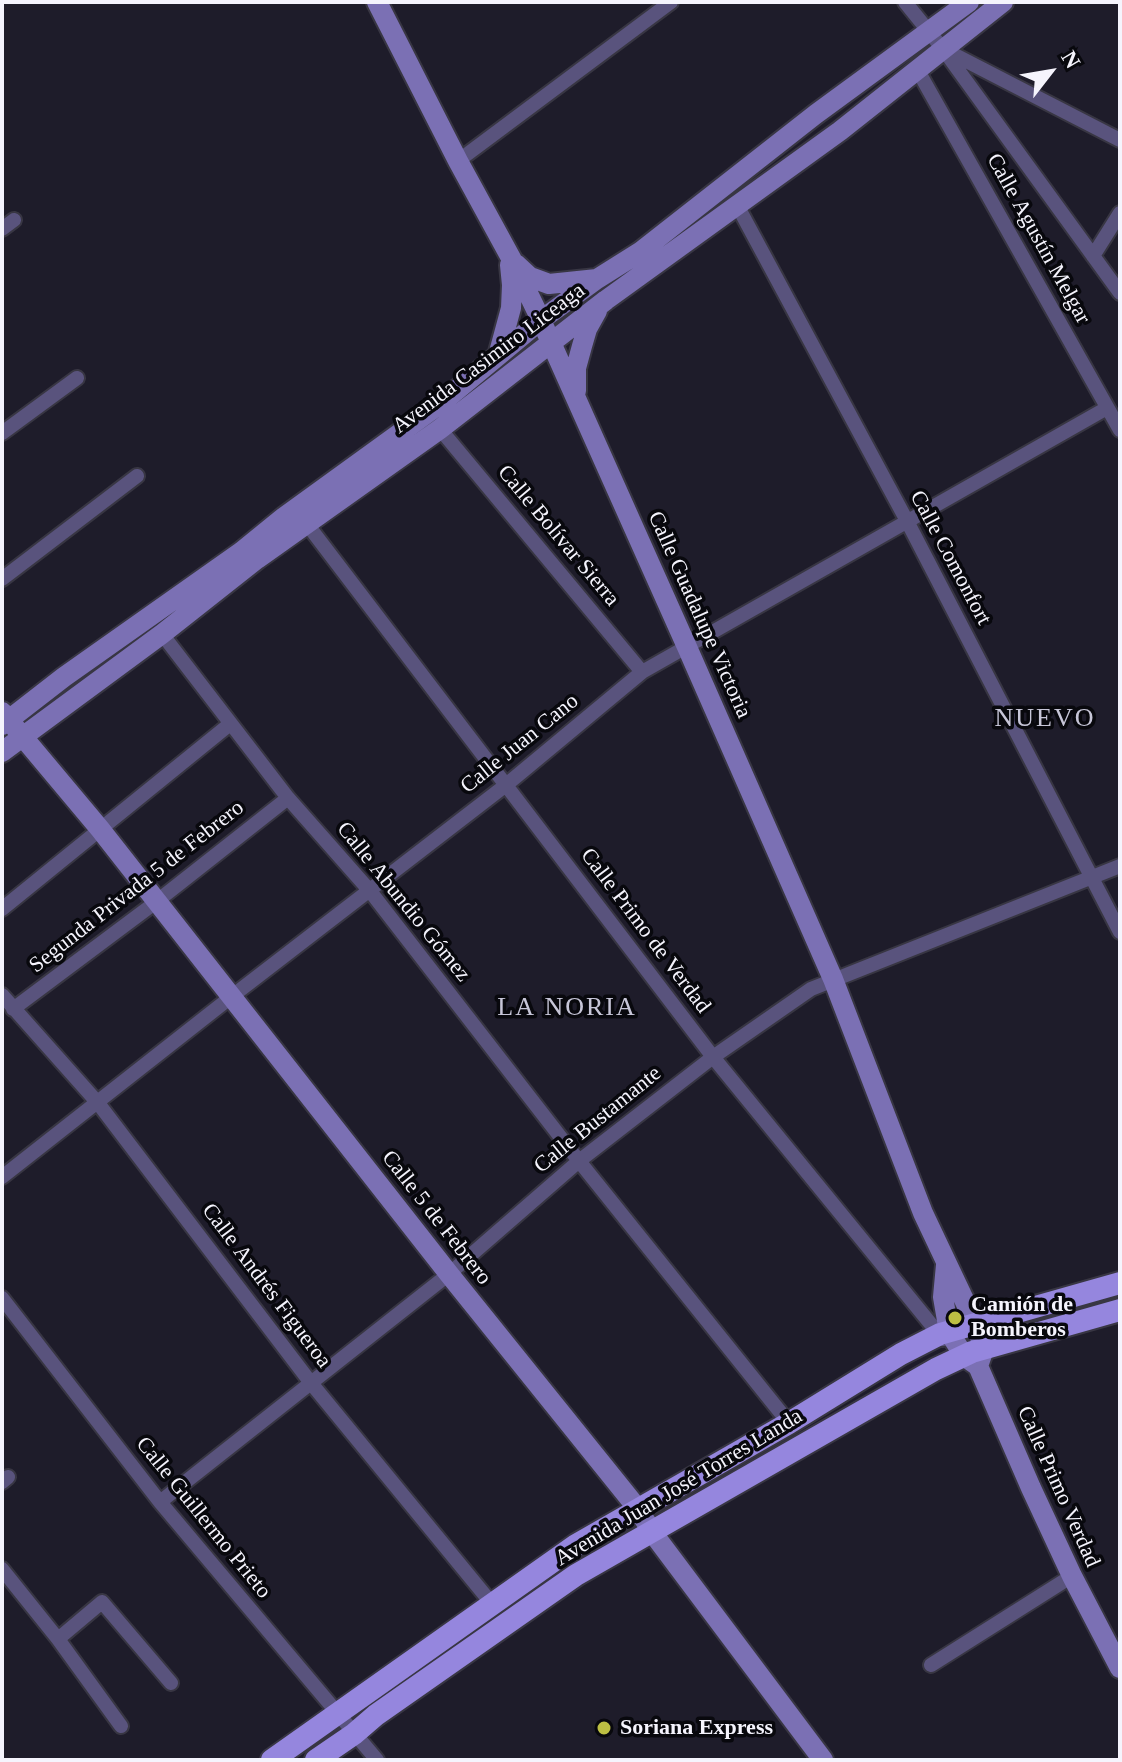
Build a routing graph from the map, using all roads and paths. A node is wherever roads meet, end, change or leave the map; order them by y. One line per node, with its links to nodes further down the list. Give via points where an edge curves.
1 (671, 2): 10 (street)
2 (905, 2): 6 (street)
3 (969, 2): 6 (street, Avenida Casimiro Liceaga)
4 (1003, 2): 7 (street, Avenida Casimiro Liceaga)
5 (383, 5): 10 (street, Calle Guadalupe Victoria)
6 (929, 32): 7 (street); 15 (street, Avenida Casimiro Liceaga, via 640,252)
7 (943, 49): 8 (street, Avenida Casimiro Liceaga); 9 (street); 13 (street)
8 (917, 69): 11 (street, Avenida Casimiro Liceaga); 23 (street, Calle Agustín Melgar)
9 (1120, 140)
10 (458, 161): 14 (street, Calle Guadalupe Victoria)
11 (737, 205): 17 (street, Avenida Casimiro Liceaga); 28 (street, Calle Comonfort)
12 (1120, 213): 13 (street)
13 (1093, 256): 16 (street)
14 (510, 257): 15 (street, via 530,277 549,284); 18 (street, Calle Guadalupe Victoria); 20 (street, via 511,308)
15 (597, 279): 18 (street, Avenida Casimiro Liceaga)
16 (1120, 293)
17 (606, 300): 19 (street, Avenida Casimiro Liceaga); 22 (street, via 594,314 582,346)
18 (541, 320): 19 (street, Calle Guadalupe Victoria); 20 (street, Avenida Casimiro Liceaga)
19 (550, 342): 22 (street, Calle Guadalupe Victoria); 24 (street, Avenida Casimiro Liceaga)
20 (498, 356): 34 (street, Avenida Casimiro Liceaga, via 241,552)
21 (77, 378): 26 (street)
22 (576, 399): 32 (street, Calle Guadalupe Victoria)
23 (1107, 408): 25 (street, Calle Agustín Melgar); 28 (street, Calle Juan Cano)
24 (440, 429): 29 (street, Avenida Casimiro Liceaga); 33 (street, Calle Bolívar Sierra)
25 (1120, 430)
26 (2, 433)
27 (137, 476): 30 (street)
28 (907, 521): 32 (street, Calle Juan Cano); 42 (street, Calle Comonfort)
29 (307, 524): 31 (street, Avenida Casimiro Liceaga); 38 (street, Calle Primo de Verdad)
30 (2, 579)
31 (162, 634): 35 (street, Calle Abundio Gómez); 36 (street, Avenida Casimiro Liceaga)
32 (687, 647): 33 (street, Calle Juan Cano); 47 (street, Calle Guadalupe Victoria)
33 (642, 672): 38 (street, Calle Juan Cano)
34 (4, 719): 36 (street, Calle 5 de Febrero)
35 (230, 724): 39 (street, Calle Abundio Gómez); 40 (street)
36 (22, 737): 37 (street, Avenida Casimiro Liceaga); 40 (street, Calle 5 de Febrero)
37 (2, 752)
38 (506, 785): 43 (street, Calle Juan Cano); 51 (street, Calle Primo de Verdad)
39 (288, 798): 43 (street, Calle Abundio Gómez); 44 (street, Segunda Privada 5 de Febrero)
40 (100, 829): 44 (street, Calle 5 de Febrero); 45 (street)
41 (1120, 866): 42 (street, Calle Bustamante)
42 (1091, 877): 46 (street, Calle Comonfort); 47 (street, Calle Bustamante)
43 (370, 891): 49 (street, Calle Juan Cano); 53 (street, Calle Abundio Gómez)
44 (156, 902): 49 (street, Calle 5 de Febrero); 50 (street, Segunda Privada 5 de Febrero)
45 (2, 909)
46 (1120, 932)
47 (833, 979): 51 (street, Calle Bustamante); 55 (street, Calle Guadalupe Victoria)
48 (2, 995): 50 (street, Calle Andrés Figueroa)
49 (231, 997): 52 (street, Calle Juan Cano); 56 (street, Calle 5 de Febrero)
50 (13, 1009): 52 (street, Calle Andrés Figueroa)
51 (713, 1057): 53 (street, Calle Bustamante); 61 (street, Calle Primo de Verdad, via 919,1312)
52 (98, 1103): 54 (street, Calle Juan Cano); 63 (street, Calle Andrés Figueroa)
53 (579, 1161): 56 (street, Calle Bustamante); 64 (street, Calle Abundio Gómez)
54 (2, 1177)
55 (946, 1263): 60 (street, Calle Guadalupe Victoria); 61 (street, Calle Guadalupe Victoria)
56 (449, 1274): 63 (street, Calle Bustamante); 66 (street, Calle 5 de Febrero)
57 (1120, 1283): 60 (main road, Avenida Juan José Torres Landa)
58 (2, 1298): 65 (street, Calle Guillermo Prieto)
59 (1120, 1310): 62 (main road, Avenida Juan José Torres Landa)
60 (976, 1325): 61 (main road, Avenida Juan José Torres Landa); 62 (street, Calle Guadalupe Victoria)
61 (945, 1333): 62 (street, Calle Guadalupe Victoria); 64 (main road, Avenida Juan José Torres Landa)
62 (970, 1358): 67 (main road, Avenida Juan José Torres Landa, via 925,1375); 69 (street, Calle Primo Verdad)
63 (311, 1383): 65 (street, Calle Bustamante); 70 (street, Calle Andrés Figueroa)
64 (789, 1423): 66 (main road, Avenida Juan José Torres Landa)
65 (160, 1502): 75 (street, Calle Guillermo Prieto)
66 (638, 1509): 67 (street, Calle 5 de Febrero); 70 (main road, Avenida Juan José Torres Landa, via 576,1545)
67 (652, 1532): 77 (main road, Avenida Juan José Torres Landa, via 576,1575); 81 (street, Calle 5 de Febrero)
68 (2, 1569): 71 (street)
69 (1072, 1576): 72 (street); 73 (street, Calle Primo Verdad)
70 (493, 1605): 75 (main road, Avenida Juan José Torres Landa)
71 (58, 1639): 74 (street, via 102,1602); 76 (street)
72 (931, 1665)
73 (1120, 1668)
74 (171, 1683)
75 (337, 1714): 77 (street, Calle Guillermo Prieto); 78 (main road, Avenida Juan José Torres Landa)
76 (121, 1726)
77 (354, 1734): 79 (main road, Avenida Juan José Torres Landa); 80 (street, Calle Guillermo Prieto)
78 (272, 1760)
79 (316, 1760)
80 (377, 1760)
81 (823, 1760)

